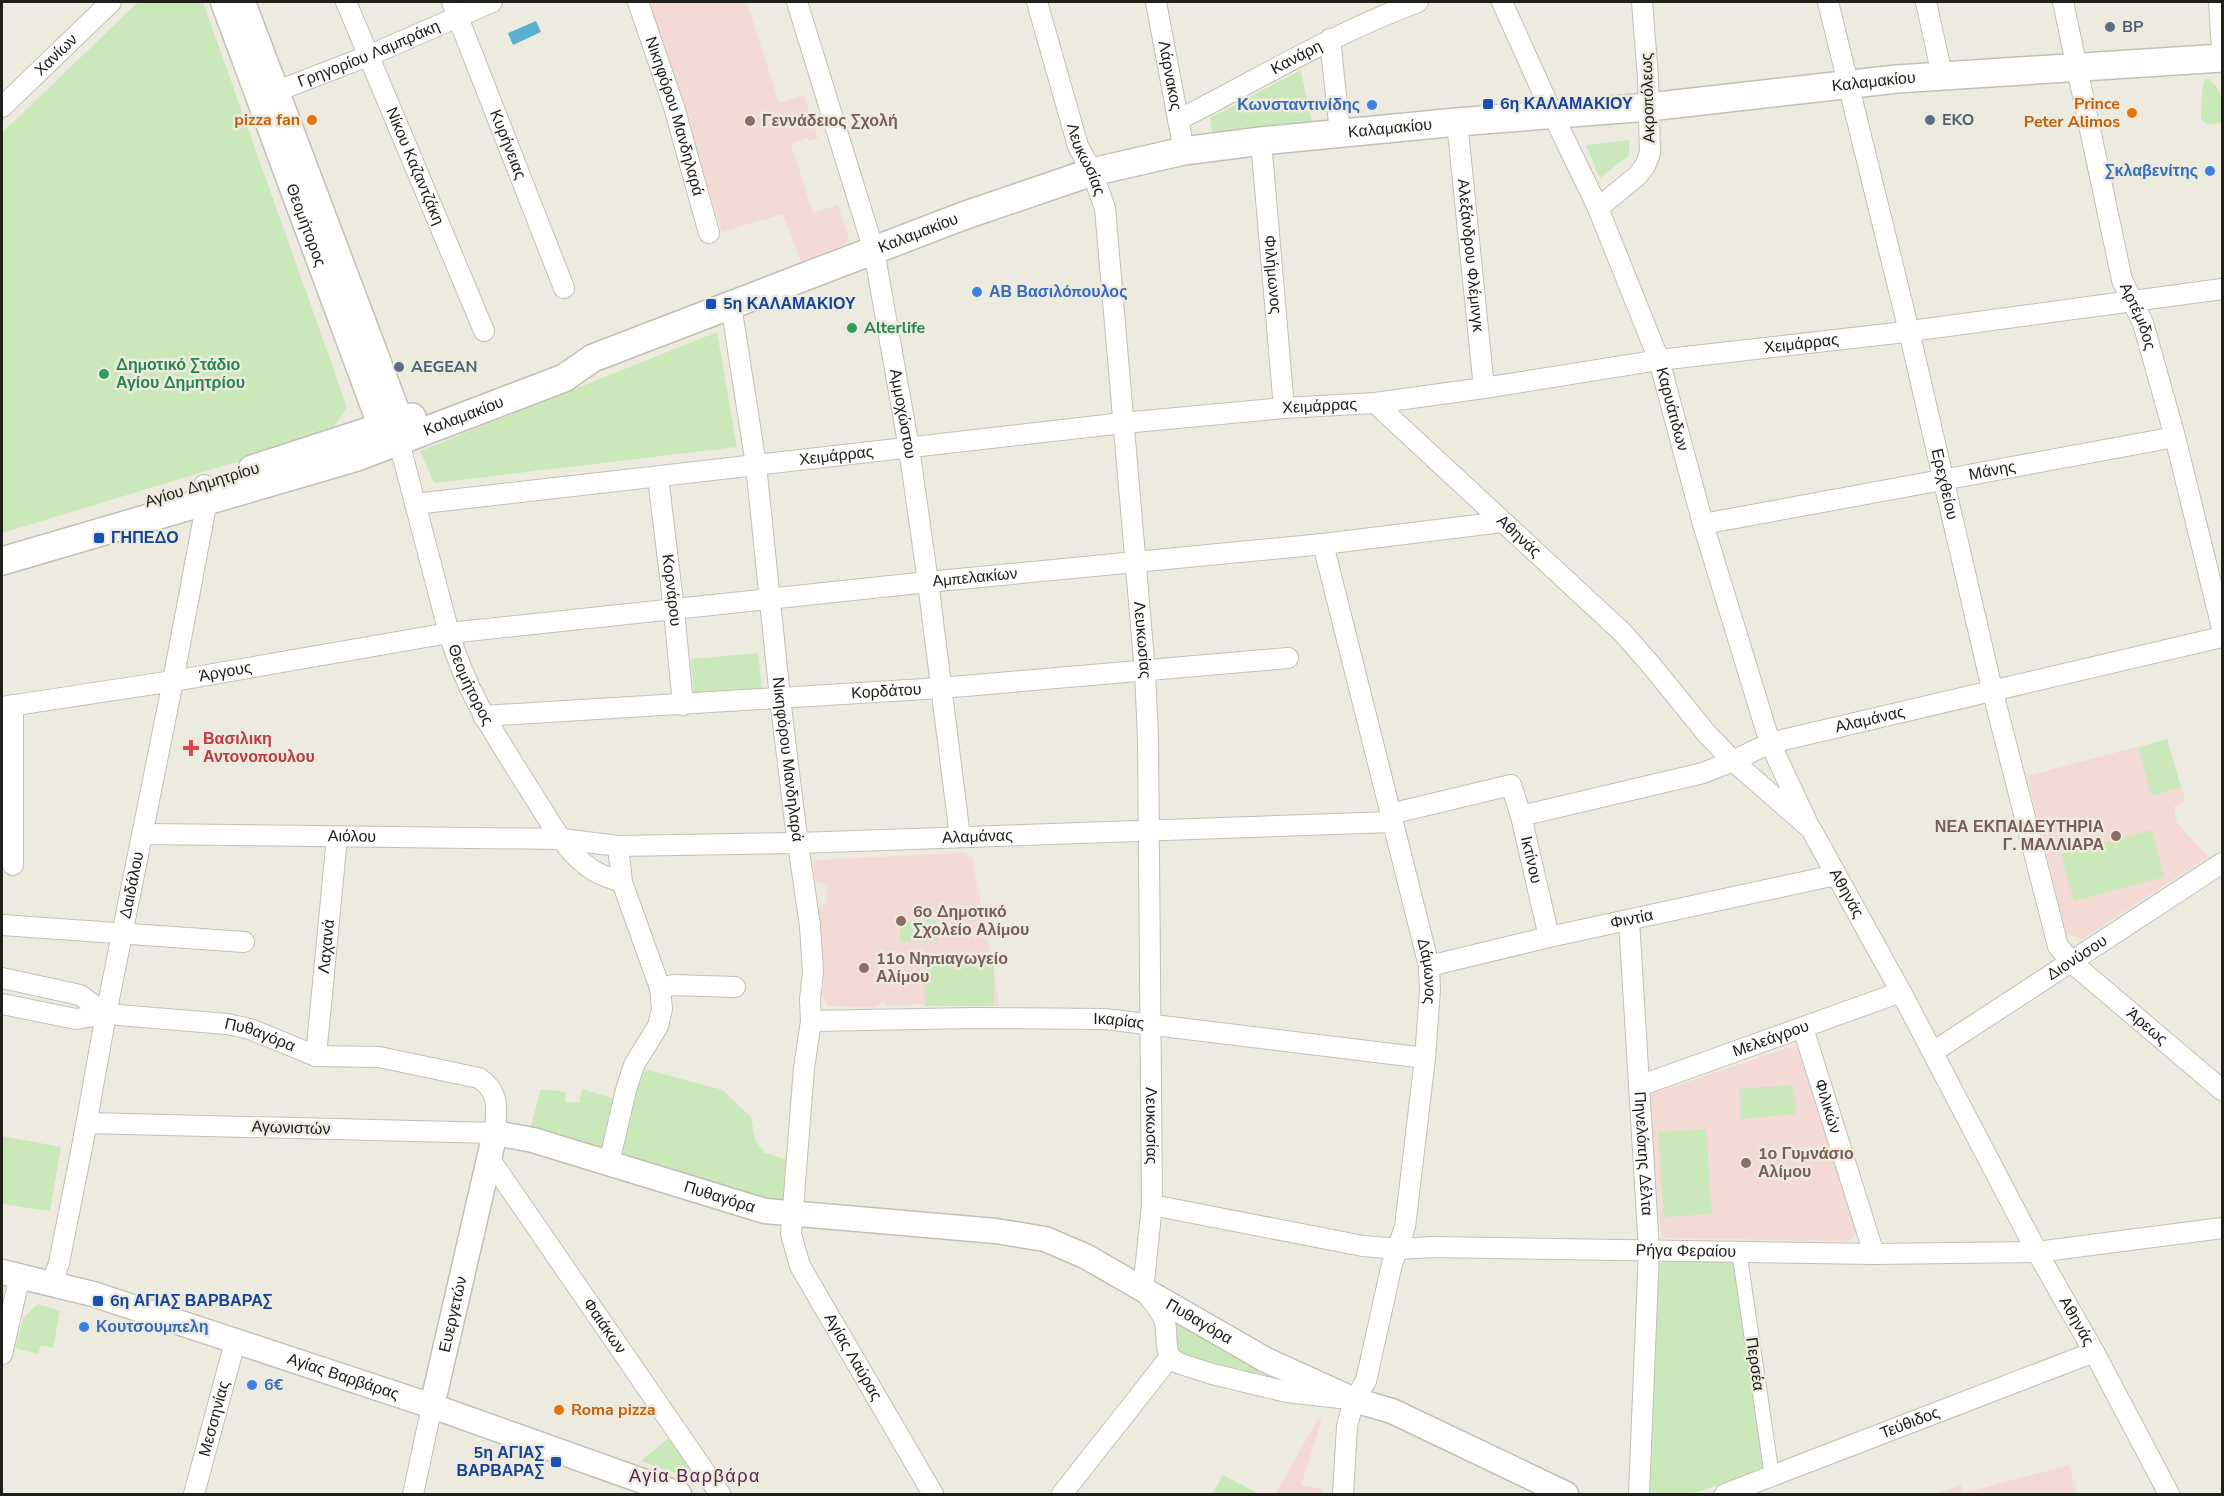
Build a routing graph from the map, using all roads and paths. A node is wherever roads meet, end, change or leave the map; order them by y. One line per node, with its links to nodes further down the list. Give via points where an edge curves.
1 (111, 2): 26 (street, Χανίων)
2 (223, 2): 49 (street, Θεομήτορος)
3 (243, 2): 25 (street, Θεομήτορος)
4 (346, 2): 20 (street, Νίκου Καζαντζάκη)
5 (492, 2): 17 (street, Γρηγορίου Λαμπράκη)
6 (638, 2): 36 (street, Νικηφόρου Μανδηλαρά, via 674,107)
7 (797, 2): 37 (street, Αμμοχώστου)
8 (1037, 2): 34 (street, Λευκωσίας, via 1077,146)
9 (1156, 2): 29 (street, Λάρνακος)
10 (1418, 2): 18 (street, Κανάρη)
11 (1502, 2): 28 (street, Καρυάτιδων)
12 (1642, 2): 27 (street, Ακροπόλεως)
13 (1828, 2): 24 (street, Ερεχθείου)
14 (1926, 2): 23 (street)
15 (2063, 2): 22 (street, Αρτέμιδος)
16 (2219, 2): 19 (street)
17 (454, 9): 20 (street, Γρηγορίου Λαμπράκη); 38 (street, Κυρήνειας)
18 (1330, 39): 29 (street, Κανάρη); 31 (street)
19 (2223, 49)
20 (368, 56): 25 (street, Γρηγορίου Λαμπράκη); 42 (street, Νίκου Καζαντζάκη)
21 (2223, 58): 22 (main road, Καλαμακίου)
22 (2076, 67): 23 (main road, Καλαμακίου); 40 (street, Αρτέμιδος, via 2122,280)
23 (1942, 75): 24 (main road, Καλαμακίου)
24 (1847, 85): 27 (main road, Καλαμακίου); 43 (street, Ερεχθείου)
25 (277, 91): 49 (street, Θεομήτορος)
26 (6, 94)
27 (1648, 107): 28 (main road, Καλαμακίου); 35 (street, Ακροπόλεως, via 1650,153 1646,166)
28 (1553, 115): 30 (main road, Καλαμακίου); 35 (street, Καρυάτιδων)
29 (1178, 120): 33 (street, Λάρνακος)
30 (1457, 122): 31 (main road, Καλαμακίου); 45 (street, Αλεξάνδρου Φλέμινγκ)
31 (1340, 133): 32 (main road, Καλαμακίου)
32 (1261, 141): 33 (main road, Καλαμακίου); 47 (street, Φιλήμωνος)
33 (1184, 151): 34 (main road, Καλαμακίου)
34 (1092, 171): 37 (main road, Καλαμακίου); 48 (street, Λευκωσίας, via 1105,208)
35 (1598, 208): 44 (street, Καρυάτιδων)
36 (709, 233)
37 (873, 251): 41 (main road, Καλαμακίου); 51 (street, Αμμοχώστου)
38 (564, 288)
39 (2223, 289): 40 (street, Χειμάρρας)
40 (2133, 301): 43 (street, Χειμάρρας); 50 (street, Αρτέμιδος, via 2143,323)
41 (731, 305): 49 (main road, Καλαμακίου, via 593,358 536,368); 52 (street, Νικηφόρου Μανδηλαρά)
42 (484, 331)
43 (1909, 331): 44 (street, Χειμάρρας); 54 (street, Ερεχθείου)
44 (1659, 360): 45 (street, Χειμάρρας); 58 (street, Καρυάτιδων)
45 (1484, 388): 46 (street, Χειμάρρας)
46 (1375, 403): 47 (street, Χειμάρρας); 57 (street, Αθηνάς)
47 (1284, 408): 48 (street, Χειμάρρας)
48 (1123, 423): 51 (street, Χειμάρρας); 62 (street, Λευκωσίας)
49 (394, 431): 55 (main road, Αγίου Δημητρίου); 56 (street, Θεομήτορος)
50 (2175, 437): 54 (street, Μάνης); 66 (street, Αρτέμιδος)
51 (909, 448): 52 (street, Χειμάρρας); 63 (street, Αμμοχώστου)
52 (756, 465): 53 (street, Χειμάρρας); 64 (street, Νικηφόρου Μανδηλαρά)
53 (658, 477): 56 (street, Χειμάρρας); 65 (street, Κορνάρου)
54 (1944, 480): 58 (street, Μάνης); 73 (street, Ερεχθείου)
55 (203, 494): 60 (main road, Αγίου Δημητρίου); 61 (main road, Αγίου Δημητρίου); 71 (street, Δαιδάλου, via 205,511)
56 (415, 504): 67 (street, Θεομήτορος)
57 (1502, 522): 59 (street, Αμπελακίων); 79 (street, Αθηνάς, via 1623,633)
58 (1703, 524): 78 (street, Καρυάτιδων)
59 (1323, 544): 62 (street, Αμπελακίων); 82 (street, Δάμωνος)
60 (2, 546)
61 (2, 561)
62 (1134, 563): 63 (street, Αμπελακίων); 70 (street, Λευκωσίας)
63 (928, 582): 64 (street, Αμπελακίων); 72 (street, Αμμοχώστου)
64 (770, 598): 65 (street, Αμπελακίων); 74 (street, Νικηφόρου Μανδηλαρά)
65 (674, 610): 67 (street, Αμπελακίων); 75 (street, Κορνάρου)
66 (2223, 628)
67 (449, 633): 71 (street, Άργους); 77 (street, Θεομήτορος)
68 (2223, 637): 73 (street, Αλαμάνας)
69 (1288, 658): 70 (street, Κορδάτου)
70 (1145, 672): 72 (street, Κορδάτου); 84 (street, Λευκωσίας)
71 (173, 681): 76 (street, Άργους); 85 (street, Δαιδάλου)
72 (941, 688): 74 (street, Κορδάτου); 87 (street, Αμμοχώστου)
73 (1992, 689): 78 (street, Αλαμάνας); 100 (street, Ερεχθείου, via 2058,946)
74 (780, 698): 75 (street, Κορδάτου); 89 (street, Νικηφόρου Μανδηλαρά)
75 (683, 705): 77 (street, Κορδάτου)
76 (7, 706): 92 (street)
77 (483, 716): 88 (street, Θεομήτορος)
78 (1770, 742): 79 (street, Αλαμάνας); 83 (street, Καρυάτιδων)
79 (1733, 761): 81 (street, Αλαμάνας, via 1702,773); 83 (street, Αθηνάς)
80 (1511, 785): 81 (street, Ικτίνου); 82 (street, Αλαμάνας)
81 (1521, 816): 98 (street, Ικτίνου)
82 (1391, 818): 84 (street, Αλαμάνας); 101 (street, Δάμωνος)
83 (1811, 829): 93 (street, Αθηνάς)
84 (1150, 830): 87 (street, Αλαμάνας); 109 (street, Λευκωσίας)
85 (142, 834): 86 (street, Αιόλου); 97 (street, Δαιδάλου)
86 (337, 837): 88 (street, Αιόλου); 112 (street, Λαχανά)
87 (960, 837): 89 (street, Αλαμάνας)
88 (562, 840): 90 (street, Αλαμάνας); 94 (street, Θεομήτορος, via 600,876)
89 (798, 843): 90 (street, Αλαμάνας); 108 (street, Νικηφόρου Μανδηλαρά, via 810,926)
90 (618, 846): 94 (street)
91 (2223, 863): 100 (street, Διονύσου)
92 (13, 865)
93 (1836, 875): 95 (street, Φιντία); 105 (street, Αθηνάς)
94 (622, 882): 104 (street)
95 (1629, 920): 98 (street, Φιντία); 114 (street, Πηνελόπης Δέλτα)
96 (2, 925): 97 (street)
97 (123, 934): 99 (street); 107 (street, Δαιδάλου)
98 (1549, 937): 101 (street, Φιντία)
99 (244, 942)
100 (2072, 962): 111 (street, Διονύσου); 115 (street, Άρεως)
101 (1429, 966): 113 (street, Δάμωνος)
102 (2, 978): 107 (street, via 80,995)
103 (735, 987): 104 (street)
104 (660, 988): 119 (street, via 662,1009 658,1026 634,1065)
105 (1901, 992): 110 (street, Μελεάγρου); 111 (street, Αθηνάς)
106 (2, 1004): 107 (street, Πυθαγόρα, via 76,1019)
107 (106, 1014): 112 (street, Πυθαγόρα, via 227,1024 250,1029); 116 (street, Δαιδάλου)
108 (810, 1021): 109 (street, Ικαρίας, via 1093,1019); 121 (street, Νικηφόρου Μανδηλαρά)
109 (1150, 1024): 113 (street, Ικαρίας); 120 (street, Λευκωσίας)
110 (1803, 1028): 114 (street, Μελεάγρου); 127 (street, Φιλικών)
111 (1933, 1052): 126 (street, Αθηνάς)
112 (316, 1056): 117 (street, Πυθαγόρα, via 379,1057 479,1078 496,1100)
113 (1425, 1058): 123 (street, Δάμωνος)
114 (1639, 1086): 124 (street, Πηνελόπης Δέλτα)
115 (2223, 1090)
116 (87, 1122): 117 (street, Αγωνιστών); 129 (street, Δαιδάλου)
117 (495, 1133): 118 (street, Ευεργετών); 119 (street, Πυθαγόρα)
118 (489, 1158): 136 (street, Ευεργετών); 142 (street, Φαιάκων)
119 (609, 1162): 121 (street, Πυθαγόρα, via 744,1206)
120 (1152, 1205): 123 (street, Ρήγα Φεραίου, via 1363,1246); 130 (street, Λευκωσίας)
121 (794, 1213): 130 (street, Πυθαγόρα, via 1045,1239 1085,1256); 143 (street, Αγίας Λαύρας, via 791,1234 800,1266)
122 (2223, 1228): 126 (street, Ρήγα Φεραίου)
123 (1399, 1249): 124 (street, Ρήγα Φεραίου); 135 (street, Δάμωνος, via 1392,1264 1366,1381)
124 (1649, 1250): 125 (street, Ρήγα Φεραίου); 148 (street, Πηνελόπης Δέλτα)
125 (1738, 1251): 127 (street, Ρήγα Φεραίου); 138 (street, Περσέα)
126 (2037, 1252): 127 (street, Ρήγα Φεραίου); 133 (street, Αθηνάς)
127 (1874, 1254)
128 (11, 1274): 129 (street, Αγίας Βαρβάρας); 131 (street)
129 (52, 1283): 132 (street, Αγίας Βαρβάρας)
130 (1143, 1290): 134 (street, via 1162,1313); 135 (street, Πυθαγόρα, via 1266,1360)
131 (3, 1341)
132 (235, 1342): 136 (street, Αγίας Βαρβάρας); 140 (street, Μεσσηνίας)
133 (2094, 1353): 138 (street, Τεύθιδος); 150 (street, Αθηνάς)
134 (1170, 1357): 135 (street, Πυθαγόρα, via 1212,1374 1287,1392); 144 (street)
135 (1354, 1400): 137 (street, Πυθαγόρα, via 1392,1411); 145 (street, Δάμωνος, via 1347,1426)
136 (432, 1407): 139 (street, Αγίας Βαρβάρας); 141 (street, Ευεργετών)
137 (1520, 1473): 146 (street); 147 (street, Πυθαγόρα)
138 (1772, 1476): 149 (street, Τεύθιδος)
139 (665, 1492)
140 (194, 1494)
141 (413, 1494)
142 (720, 1494)
143 (933, 1494)
144 (1062, 1494)
145 (1342, 1494)
146 (1551, 1494)
147 (1566, 1494)
148 (1639, 1494)
149 (1725, 1494)
150 (2169, 1494)

